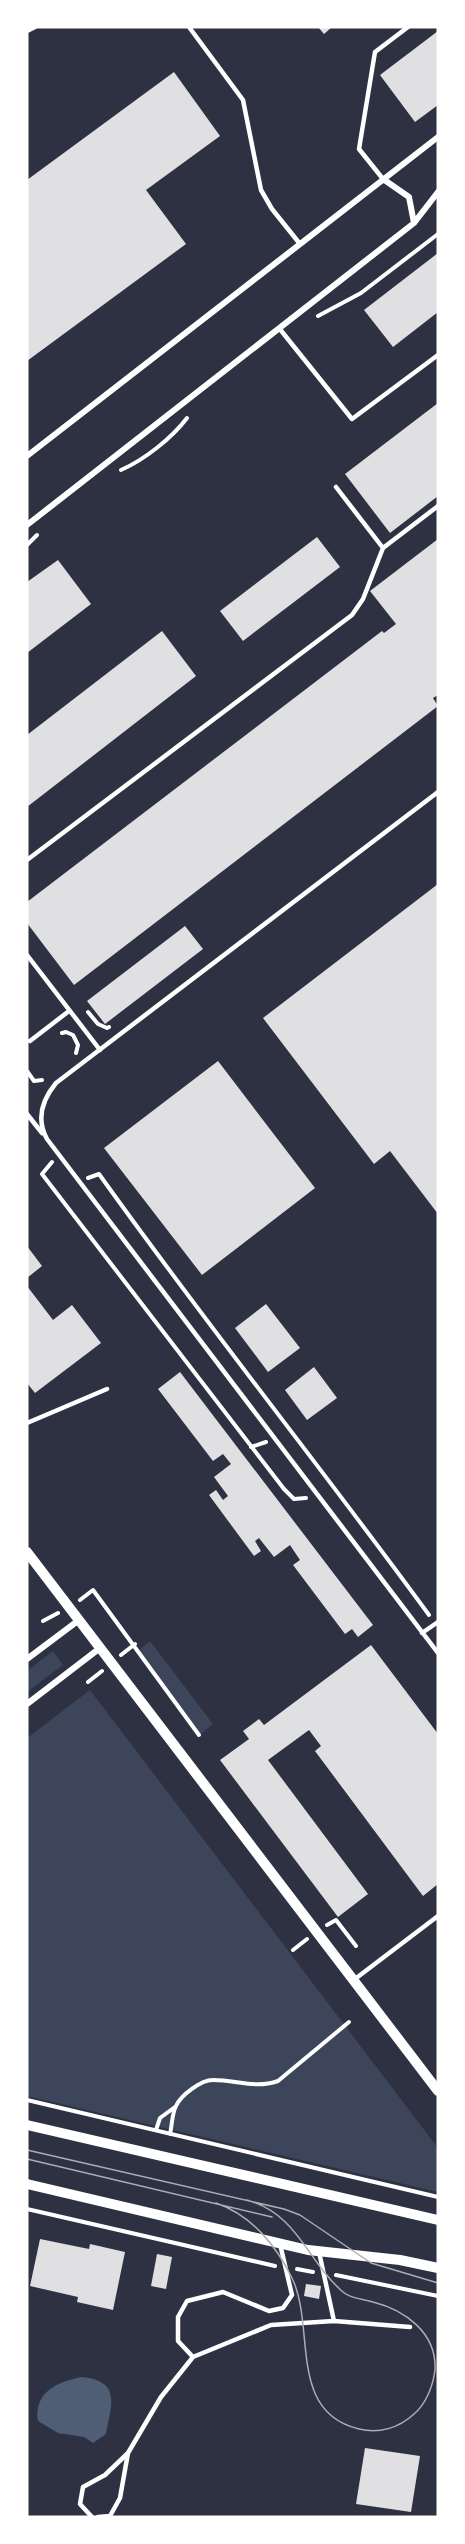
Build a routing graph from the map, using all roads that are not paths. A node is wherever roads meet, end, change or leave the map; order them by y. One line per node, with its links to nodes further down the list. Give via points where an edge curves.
1 (35, 27): 4 (lane)
2 (189, 27): 9 (lane, via 243,100 261,190)
3 (408, 27): 6 (lane, via 375,52 360,149)
4 (27, 31)
5 (438, 137): 6 (street)
6 (383, 179): 8 (street, via 409,197); 9 (street)
7 (438, 192): 8 (street)
8 (414, 223): 10 (street)
9 (300, 244): 12 (street)
10 (279, 328): 11 (lane, via 352,419); 15 (street)
11 (438, 355)
12 (27, 456)
13 (336, 487): 16 (lane)
14 (438, 506): 16 (lane)
15 (27, 525)
16 (383, 548): 18 (lane, via 352,615)
17 (438, 792): 22 (lane)
18 (27, 860)
19 (27, 955): 20 (lane)
20 (69, 1011): 21 (lane); 22 (lane)
21 (30, 1041)
22 (100, 1050): 24 (lane, via 48,1093 41,1114)
23 (27, 1114): 24 (lane)
24 (48, 1139): 30 (lane)
25 (107, 1389): 26 (lane)
26 (27, 1423)
27 (27, 1552): 28 (street)
28 (79, 1620): 31 (street); 33 (street)
29 (437, 1623): 30 (lane)
30 (422, 1633): 32 (lane)
31 (100, 1648): 34 (street); 36 (street)
32 (438, 1653)
33 (27, 1659)
34 (27, 1704)
35 (438, 1916): 36 (lane)
36 (352, 1980): 37 (street)
37 (438, 2091)
38 (27, 2125): 40 (street)
39 (27, 2184): 41 (street)
40 (438, 2220)
41 (279, 2243): 42 (street); 46 (lane, via 292,2295 283,2308 269,2311 223,2292 187,2301 178,2317 178,2341)
42 (319, 2251): 43 (street); 44 (lane)
43 (438, 2268)
44 (334, 2321): 45 (lane); 46 (lane, via 271,2325)
45 (410, 2327)
46 (193, 2356): 47 (lane, via 161,2397)
47 (128, 2453): 48 (lane, via 105,2475 83,2487 80,2504); 49 (lane, via 120,2498 110,2516)
48 (92, 2517)
49 (98, 2517)

